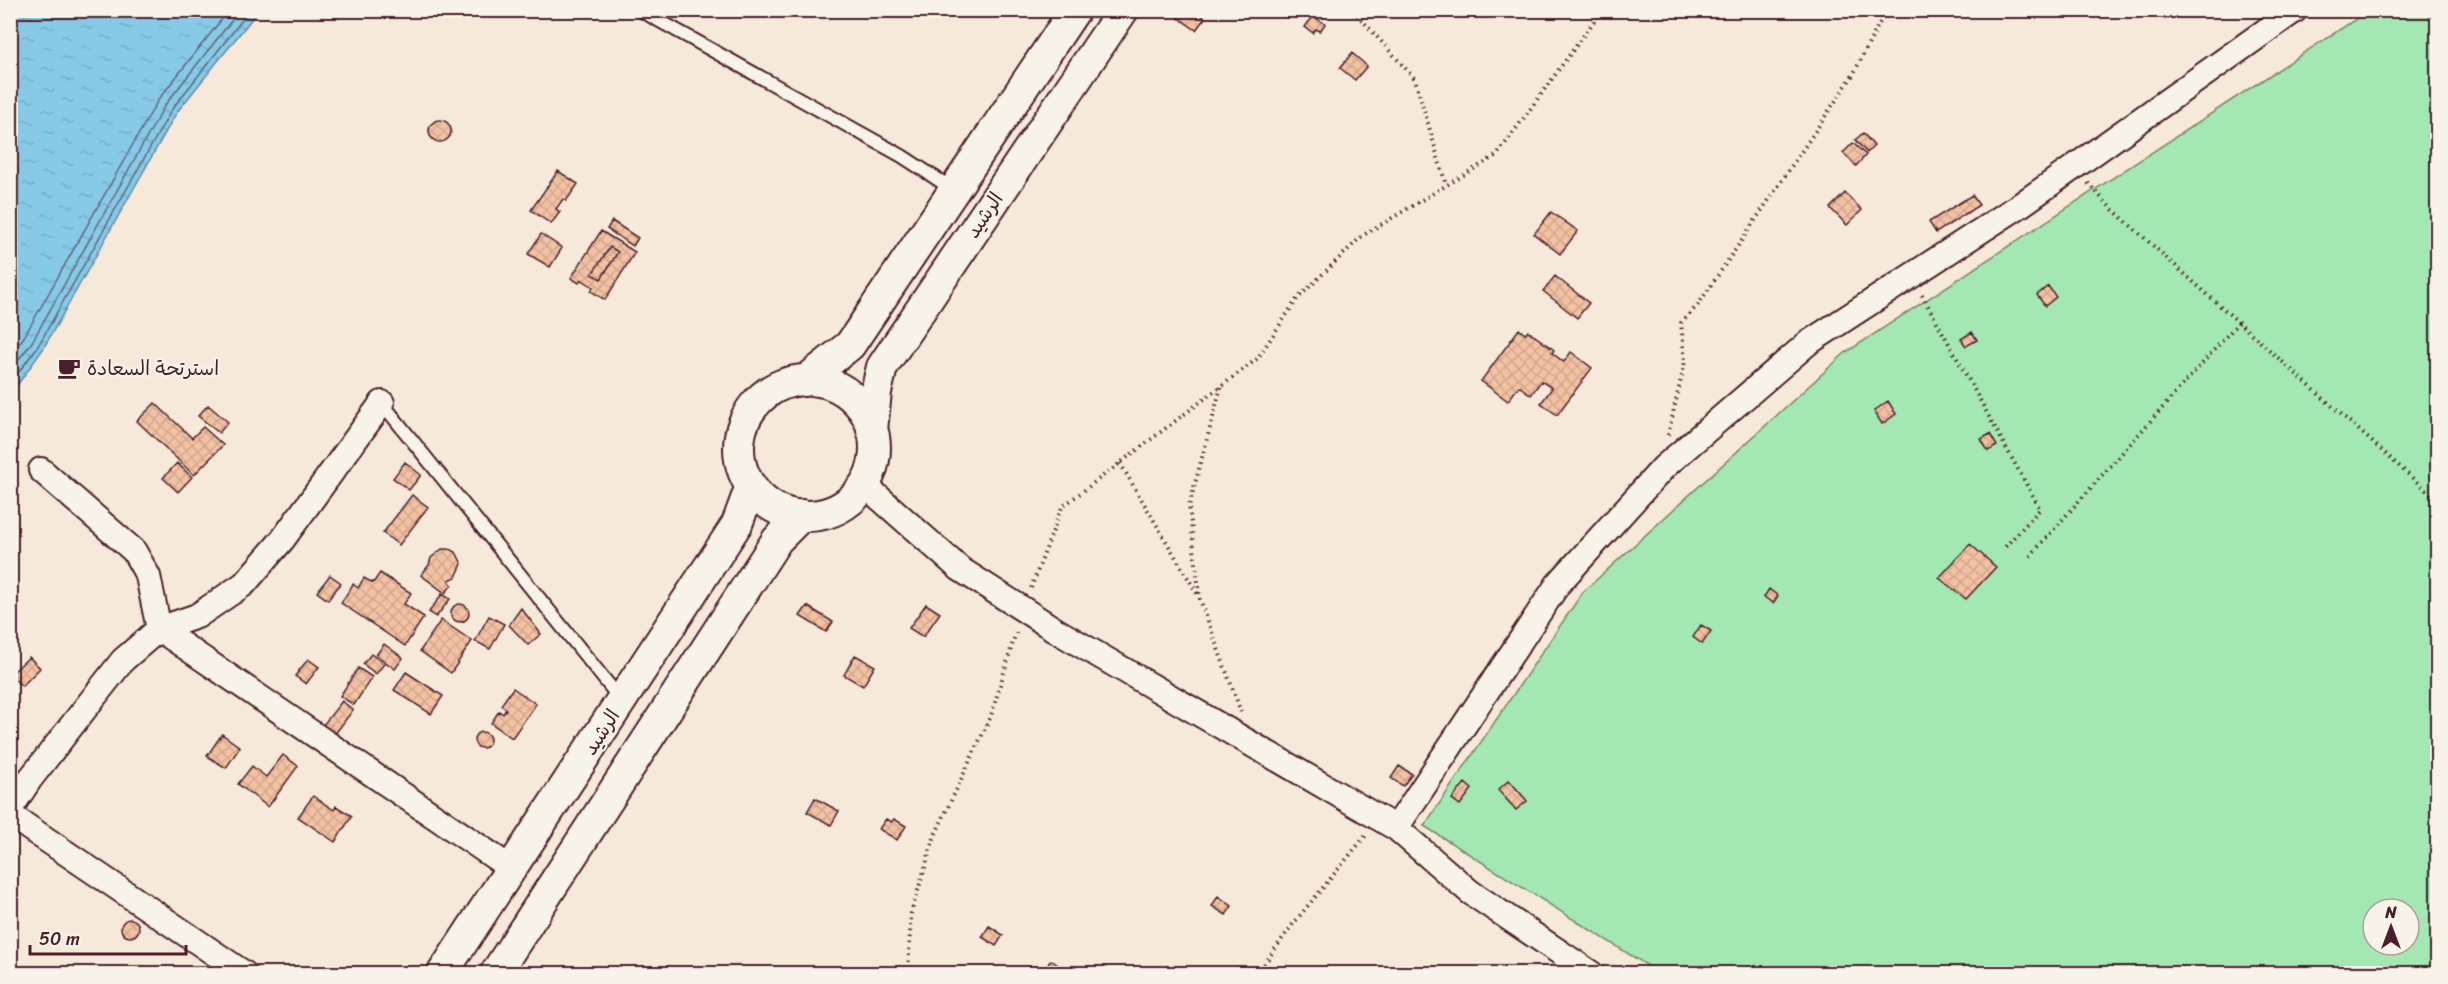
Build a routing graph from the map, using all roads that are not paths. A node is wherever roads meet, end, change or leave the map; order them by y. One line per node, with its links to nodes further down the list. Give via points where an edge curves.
1 (640, 10): 5 (lane, via 902,156)
2 (1075, 10): 5 (street, الرشيد)
3 (1123, 10): 8 (street, الرشيد, via 882,367)
4 (2295, 10): 17 (street, via 2022,204 1808,343 1664,467 1558,585)
5 (954, 190): 6 (street, الرشيد, via 850,345)
6 (805, 381): 8 (street, via 834,386 852,397 866,414); 10 (street, via 771,390 754,405 743,425 739,448 743,471)
7 (382, 403): 13 (street, via 283,539 244,584 197,616); 14 (lane)
8 (872, 430): 11 (street, via 875,455)
9 (41, 470): 13 (street, via 134,551 148,576)
10 (751, 486): 12 (street, via 772,506); 14 (street, الرشيد, via 737,524)
11 (866, 486): 12 (street, via 838,508); 17 (street, via 960,569 1057,631)
12 (802, 515): 21 (street, via 777,540)
13 (159, 629): 15 (street, via 123,660); 18 (street)
14 (622, 701): 18 (street, الرشيد)
15 (10, 809)
16 (10, 815): 19 (street)
17 (1388, 824): 22 (street, via 1470,892)
18 (512, 869): 20 (street, الرشيد)
19 (245, 974)
20 (442, 974)
21 (495, 974)
22 (1592, 974)

